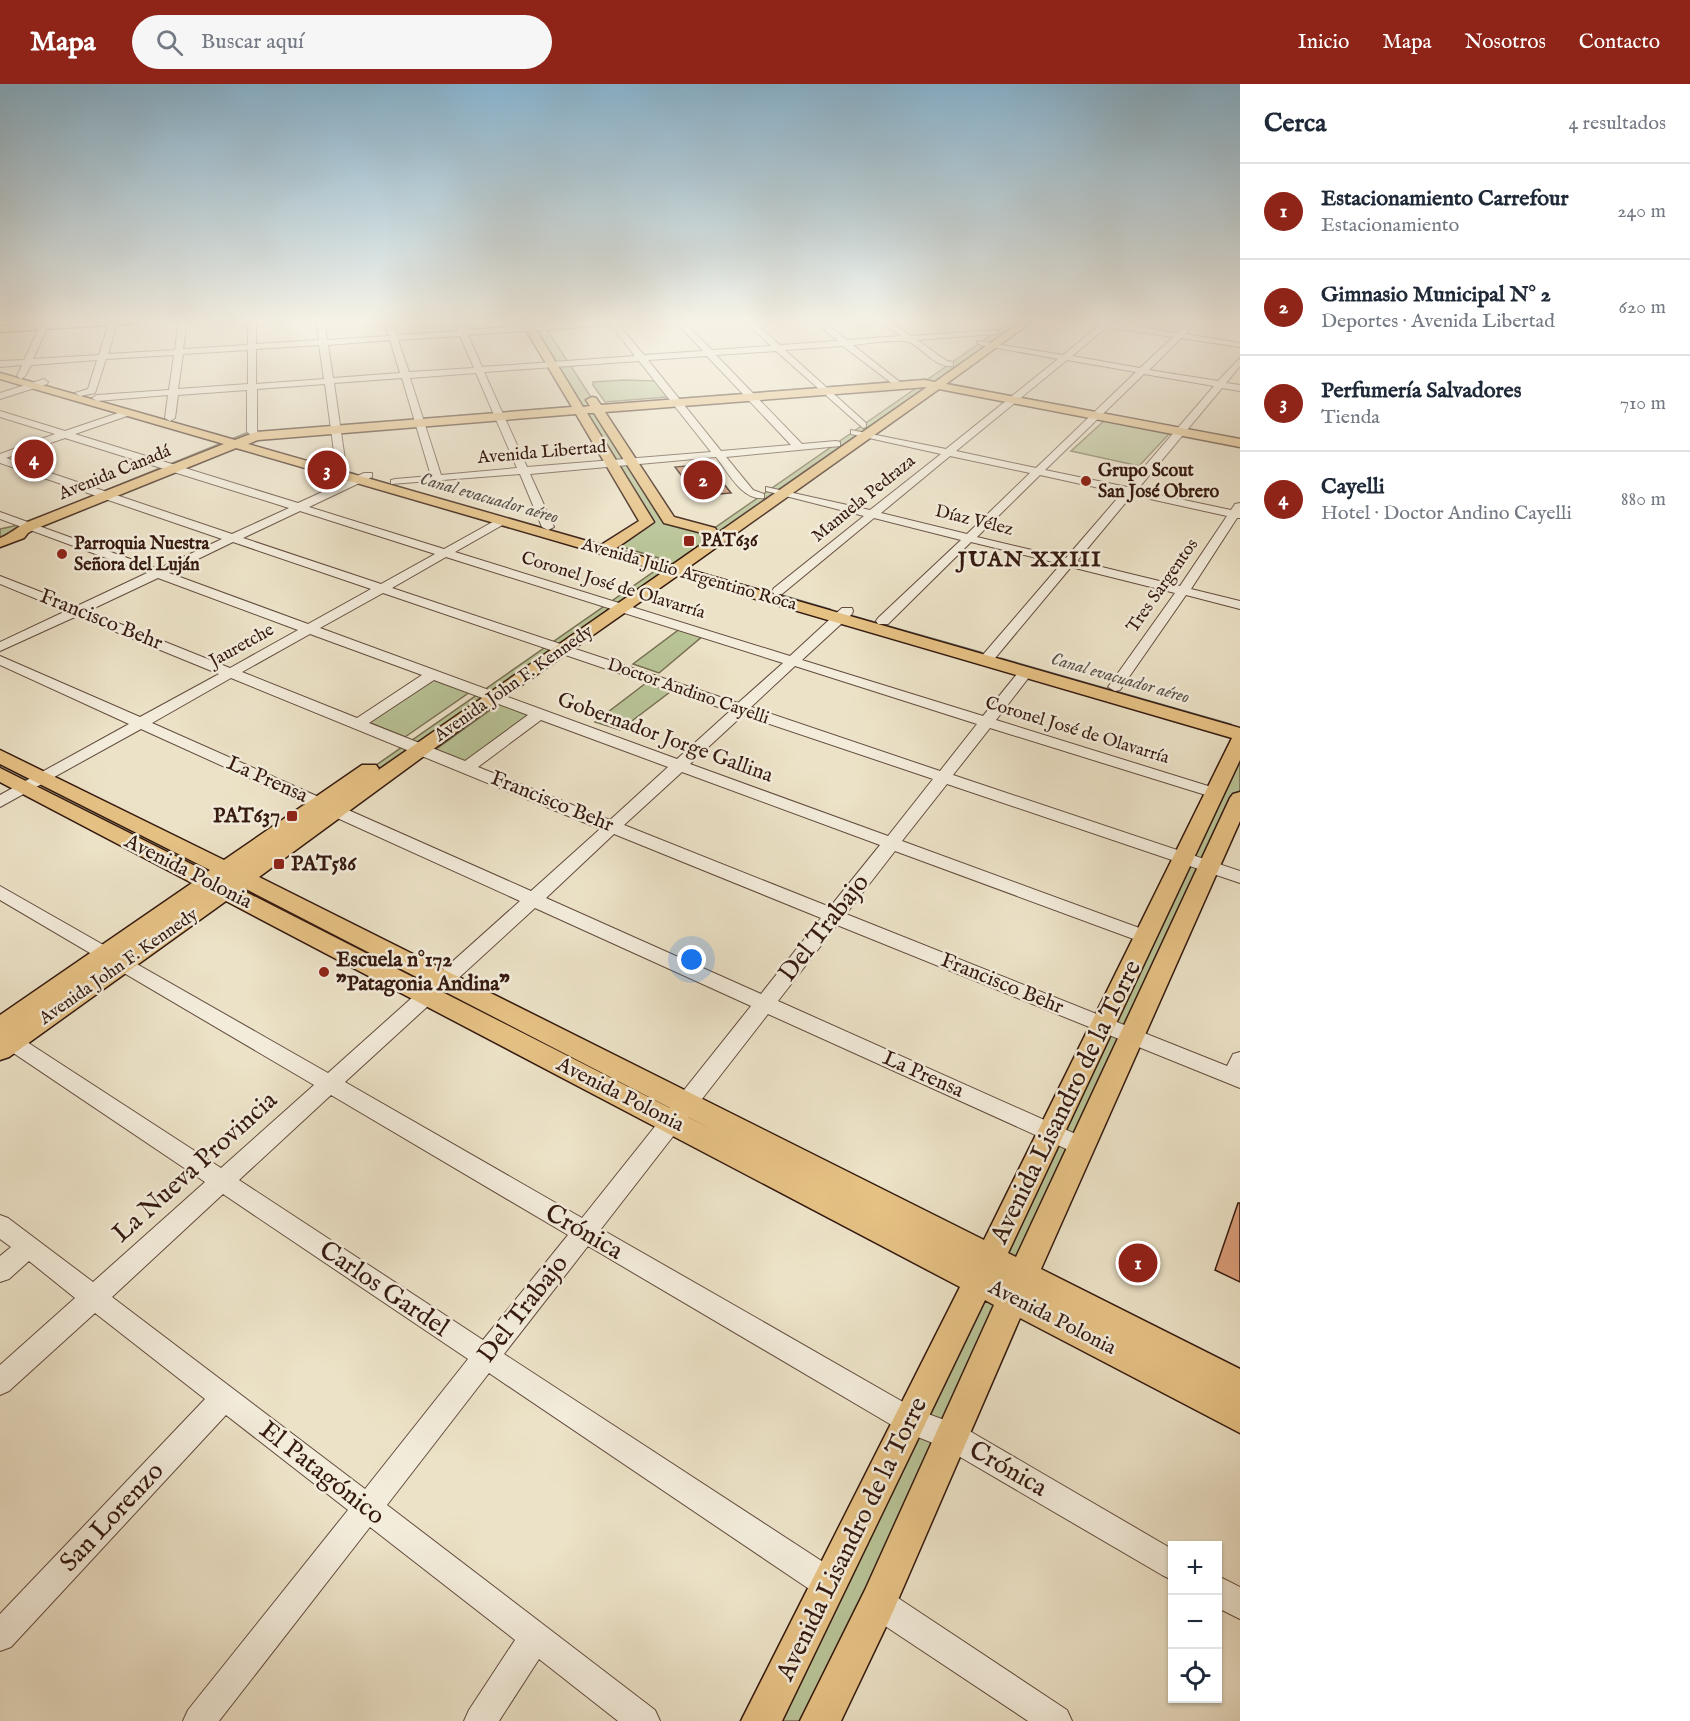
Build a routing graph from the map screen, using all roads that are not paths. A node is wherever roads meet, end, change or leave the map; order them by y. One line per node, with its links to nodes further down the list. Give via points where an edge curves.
1 (76, 396): 24 (main road, Avenida Julio Argentino Roca)
2 (92, 396): 19 (main road, Avenida Julio Argentino Roca)
3 (118, 396): 19 (street)
4 (173, 396): 28 (street)
5 (250, 396): 34 (street)
6 (330, 396): 30 (street)
7 (411, 396): 29 (street)
8 (490, 396): 27 (street)
9 (573, 396): 23 (main road)
10 (590, 396): 22 (main road)
11 (672, 396): 21 (street)
12 (733, 396): 21 (main road)
13 (751, 396): 37 (street)
14 (831, 396): 31 (street)
15 (911, 396): 31 (main road, Avenida John F. Kennedy)
16 (1007, 396): 20 (main road)
17 (1115, 396): 26 (street)
18 (1210, 396): 32 (street)
19 (97, 398): 28 (main road, Avenida Julio Argentino Roca)
20 (1015, 398): 26 (main road); 38 (street, Manuela Pedraza)
21 (676, 401): 22 (main road); 39 (street)
22 (597, 407): 23 (main road); 41 (main road)
23 (580, 408): 27 (main road); 42 (main road)
24 (127, 413): 33 (street); 34 (main road, Avenida Julio Argentino Roca)
25 (0, 414): 33 (street, Coronel José de Olavarría)
26 (1097, 414): 32 (main road); 46 (street)
27 (498, 415): 29 (main road); 45 (street)
28 (170, 418): 34 (main road, Avenida Julio Argentino Roca)
29 (418, 421): 30 (main road); 48 (street)
30 (334, 428): 34 (main road); 44 (street)
31 (861, 430): 36 (main road, Avenida John F. Kennedy); 38 (street); 52 (main road, Avenida John F. Kennedy)
32 (1182, 430): 35 (main road); 50 (street)
33 (64, 435): 40 (street); 43 (street, Coronel José de Olavarría)
34 (242, 438): 43 (main road, Avenida Canadá); 44 (main road, Avenida Julio Argentino Roca); 47 (main road, Avenida Julio Argentino Roca)
35 (1240, 441)
36 (836, 444): 37 (street, Avenida Libertad); 51 (main road, Avenida John F. Kennedy)
37 (800, 447): 39 (street, Avenida Libertad)
38 (948, 452): 46 (street); 56 (street, Manuela Pedraza)
39 (718, 454): 41 (street, Avenida Libertad); 51 (street, via 749,492)
40 (0, 459): 53 (street, Doctor Andino Cayelli)
41 (633, 462): 42 (street, Avenida Libertad); 61 (main road)
42 (613, 464): 45 (street, Avenida Libertad); 60 (main road)
43 (170, 467): 53 (main road, Avenida Canadá); 54 (street, Coronel José de Olavarría)
44 (341, 467): 47 (main road, Avenida Julio Argentino Roca)
45 (523, 471): 48 (street, Avenida Libertad); 63 (street)
46 (1038, 471): 50 (street); 67 (street)
47 (363, 477): 49 (main road, Avenida Julio Argentino Roca); 54 (street); 58 (main road, Avenida Julio Argentino Roca)
48 (437, 479): 49 (street, Avenida Libertad)
49 (395, 482): 63 (main road, Avenida Julio Argentino Roca)
50 (1130, 491): 55 (street); 71 (street)
51 (765, 492): 52 (street, Díaz Vélez); 59 (main road, Avenida John F. Kennedy)
52 (784, 493): 56 (street, Díaz Vélez); 65 (main road, Avenida John F. Kennedy)
53 (103, 495): 62 (main road, Avenida Canadá); 66 (street, Doctor Andino Cayelli)
54 (299, 507): 66 (street); 70 (street, Coronel José de Olavarría)
55 (1238, 511): 77 (street, Tres Sargentos)
56 (872, 514): 67 (street, Díaz Vélez); 76 (street, Manuela Pedraza)
57 (0, 515): 62 (street, Gobernador Jorge Gallina)
58 (502, 521): 69 (main road, Avenida Julio Argentino Roca); 70 (street, Jauretche)
59 (723, 521): 61 (main road, via 705,525); 65 (main road, Avenida John F. Kennedy)
60 (647, 522): 61 (main road); 69 (main road)
61 (676, 522): 65 (main road)
62 (26, 525): 64 (main road, Avenida Canadá); 68 (main road, Avenida Canadá, via 19,535); 73 (street, Gobernador Jorge Gallina)
63 (548, 527): 69 (main road, Avenida Julio Argentino Roca)
64 (0, 528)
65 (713, 535): 72 (main road, Avenida John F. Kennedy)
66 (232, 538): 73 (street); 75 (street, Doctor Andino Cayelli)
67 (969, 538): 71 (street, Díaz Vélez); 82 (street)
68 (0, 543)
69 (608, 547): 72 (main road, Avenida Julio Argentino Roca)
70 (444, 553): 75 (street, Jauretche); 79 (street, Coronel José de Olavarría)
71 (1069, 563): 77 (street, Díaz Vélez); 86 (street)
72 (672, 566): 76 (main road, Avenida Julio Argentino Roca); 79 (main road, Avenida John F. Kennedy); 81 (main road, Avenida Julio Argentino Roca)
73 (158, 573): 80 (street); 83 (street, Gobernador Jorge Gallina)
74 (0, 580): 80 (street, Francisco Behr)
75 (381, 588): 83 (street, Jauretche); 85 (street, Doctor Andino Cayelli)
76 (778, 591): 81 (main road, Avenida Julio Argentino Roca)
77 (1183, 591): 78 (street, Díaz Vélez); 92 (street, Tres Sargentos)
78 (1240, 605)
79 (615, 606): 85 (main road, Avenida John F. Kennedy); 88 (street, Coronel José de Olavarría)
80 (78, 611): 84 (street); 90 (street, Francisco Behr)
81 (843, 614): 82 (main road, Avenida Julio Argentino Roca); 86 (main road, Avenida Julio Argentino Roca); 88 (street, La Nueva Provincia)
82 (883, 621): 86 (main road, Avenida Julio Argentino Roca)
83 (309, 629): 90 (street, Jauretche); 91 (street, Gobernador Jorge Gallina)
84 (0, 647)
85 (555, 647): 93 (main road, Avenida John F. Kennedy); 94 (street, Doctor Andino Cayelli)
86 (989, 656): 89 (main road, Avenida Julio Argentino Roca); 92 (main road, Avenida Julio Argentino Roca)
87 (0, 660): 98 (street, La Prensa)
88 (792, 661): 94 (street, La Nueva Provincia); 96 (street, Coronel José de Olavarría)
89 (1026, 672): 96 (street, Del Trabajo); 100 (main road, Avenida Julio Argentino Roca)
90 (231, 673): 98 (street, Jauretche); 99 (street, Francisco Behr)
91 (433, 675): 93 (street, Gobernador Jorge Gallina); 99 (street)
92 (1115, 687): 97 (main road, Avenida Julio Argentino Roca)
93 (487, 694): 95 (street, Gobernador Jorge Gallina); 102 (main road, Avenida John F. Kennedy)
94 (740, 709): 104 (street, La Nueva Provincia); 107 (street, Doctor Andino Cayelli)
95 (539, 714): 104 (street, Gobernador Jorge Gallina); 105 (street)
96 (987, 722): 107 (street, Del Trabajo); 109 (street, Coronel José de Olavarría)
97 (1240, 722)
98 (140, 723): 108 (street, Jauretche); 112 (street, La Prensa)
99 (358, 724): 102 (street, Francisco Behr)
100 (1240, 734)
101 (1240, 740): 109 (main road, Avenida Lisandro de la Torre)
102 (414, 747): 105 (street, Francisco Behr); 112 (main road, Avenida John F. Kennedy); 113 (main road, Avenida John F. Kennedy)
103 (0, 756): 108 (main road, Avenida Polonia)
104 (679, 765): 114 (street, La Nueva Provincia); 115 (street, Gobernador Jorge Gallina)
105 (466, 768): 114 (street, Francisco Behr)
106 (0, 774): 108 (main road, Avenida Polonia)
107 (943, 777): 115 (street, Del Trabajo); 116 (street, Doctor Andino Cayelli)
108 (34, 782): 111 (street, Jauretche); 119 (main road, Avenida Polonia)
109 (1215, 793): 116 (main road, Avenida Lisandro de la Torre)
110 (1240, 798): 117 (main road, Avenida Lisandro de la Torre)
111 (0, 802)
112 (319, 804): 113 (street, La Prensa); 119 (main road, Avenida John F. Kennedy)
113 (337, 812): 119 (main road, Avenida John F. Kennedy); 121 (street, La Prensa)
114 (612, 827): 121 (street, La Nueva Provincia); 122 (street, Francisco Behr)
115 (891, 843): 122 (street, Del Trabajo); 123 (street, Gobernador Jorge Gallina)
116 (1184, 858): 117 (street, Doctor Andino Cayelli); 123 (main road, Avenida Lisandro de la Torre)
117 (1209, 866): 118 (street, Doctor Andino Cayelli); 128 (main road, Avenida Lisandro de la Torre)
118 (1240, 877)
119 (226, 880): 124 (main road, Avenida John F. Kennedy); 125 (main road, Avenida Polonia)
120 (0, 892): 124 (street, Crónica)
121 (533, 900): 125 (street, La Nueva Provincia); 126 (street, La Prensa)
122 (833, 916): 126 (street, Del Trabajo); 127 (street, Francisco Behr)
123 (1146, 937): 127 (main road, Avenida Lisandro de la Torre)
124 (115, 958): 129 (main road, Avenida John F. Kennedy); 131 (street, Crónica)
125 (437, 987): 131 (street, La Nueva Provincia); 132 (main road, Avenida Polonia)
126 (764, 1003): 132 (street, Del Trabajo); 133 (street, La Prensa)
127 (1104, 1025): 128 (street, Francisco Behr); 133 (main road, Avenida Lisandro de la Torre)
128 (1131, 1036): 130 (street); 134 (main road, Avenida Lisandro de la Torre)
129 (3, 1039): 135 (street, Carlos Gardel)
130 (1238, 1073)
131 (330, 1084): 135 (street, La Nueva Provincia); 137 (street, Crónica)
132 (678, 1112): 137 (street, Del Trabajo); 139 (main road, Avenida Polonia)
133 (1052, 1132): 134 (street, La Prensa); 139 (main road, Avenida Lisandro de la Torre)
134 (1081, 1146): 141 (main road, Avenida Lisandro de la Torre)
135 (222, 1181): 142 (street, La Nueva Provincia); 143 (street, Carlos Gardel)
136 (0, 1225): 138 (street, El Patagónico)
137 (584, 1232): 143 (street, Del Trabajo); 148 (street, Crónica)
138 (28, 1247): 140 (street); 142 (street, El Patagónico)
139 (985, 1269): 141 (main road, Avenida Polonia); 148 (main road, Avenida Lisandro de la Torre)
140 (0, 1270)
141 (1018, 1287): 145 (main road, Avenida Polonia); 147 (main road, Avenida Polonia); 149 (main road, Avenida Lisandro de la Torre)
142 (94, 1297): 144 (street, La Nueva Provincia); 146 (street, El Patagónico)
143 (486, 1356): 150 (street, Del Trabajo); 152 (street, Carlos Gardel)
144 (0, 1382)
145 (1240, 1386)
146 (224, 1398): 150 (street, El Patagónico); 156 (street, San Lorenzo)
147 (1240, 1416)
148 (910, 1421): 149 (street, Crónica); 152 (main road, Avenida Lisandro de la Torre)
149 (951, 1436): 151 (street, Crónica); 154 (main road, Avenida Lisandro de la Torre)
150 (367, 1508): 157 (street, El Patagónico); 158 (street, Del Trabajo)
151 (1168, 1562)
152 (829, 1584): 161 (main road, Avenida Lisandro de la Torre)
153 (1222, 1593): 155 (street)
154 (878, 1603): 162 (main road, Avenida Lisandro de la Torre); 163 (street)
155 (1240, 1604)
156 (0, 1636)
157 (535, 1637): 159 (street); 160 (street, El Patagónico)
158 (200, 1721)
159 (480, 1721)
160 (644, 1721)
161 (762, 1721)
162 (820, 1721)
163 (1056, 1721)

